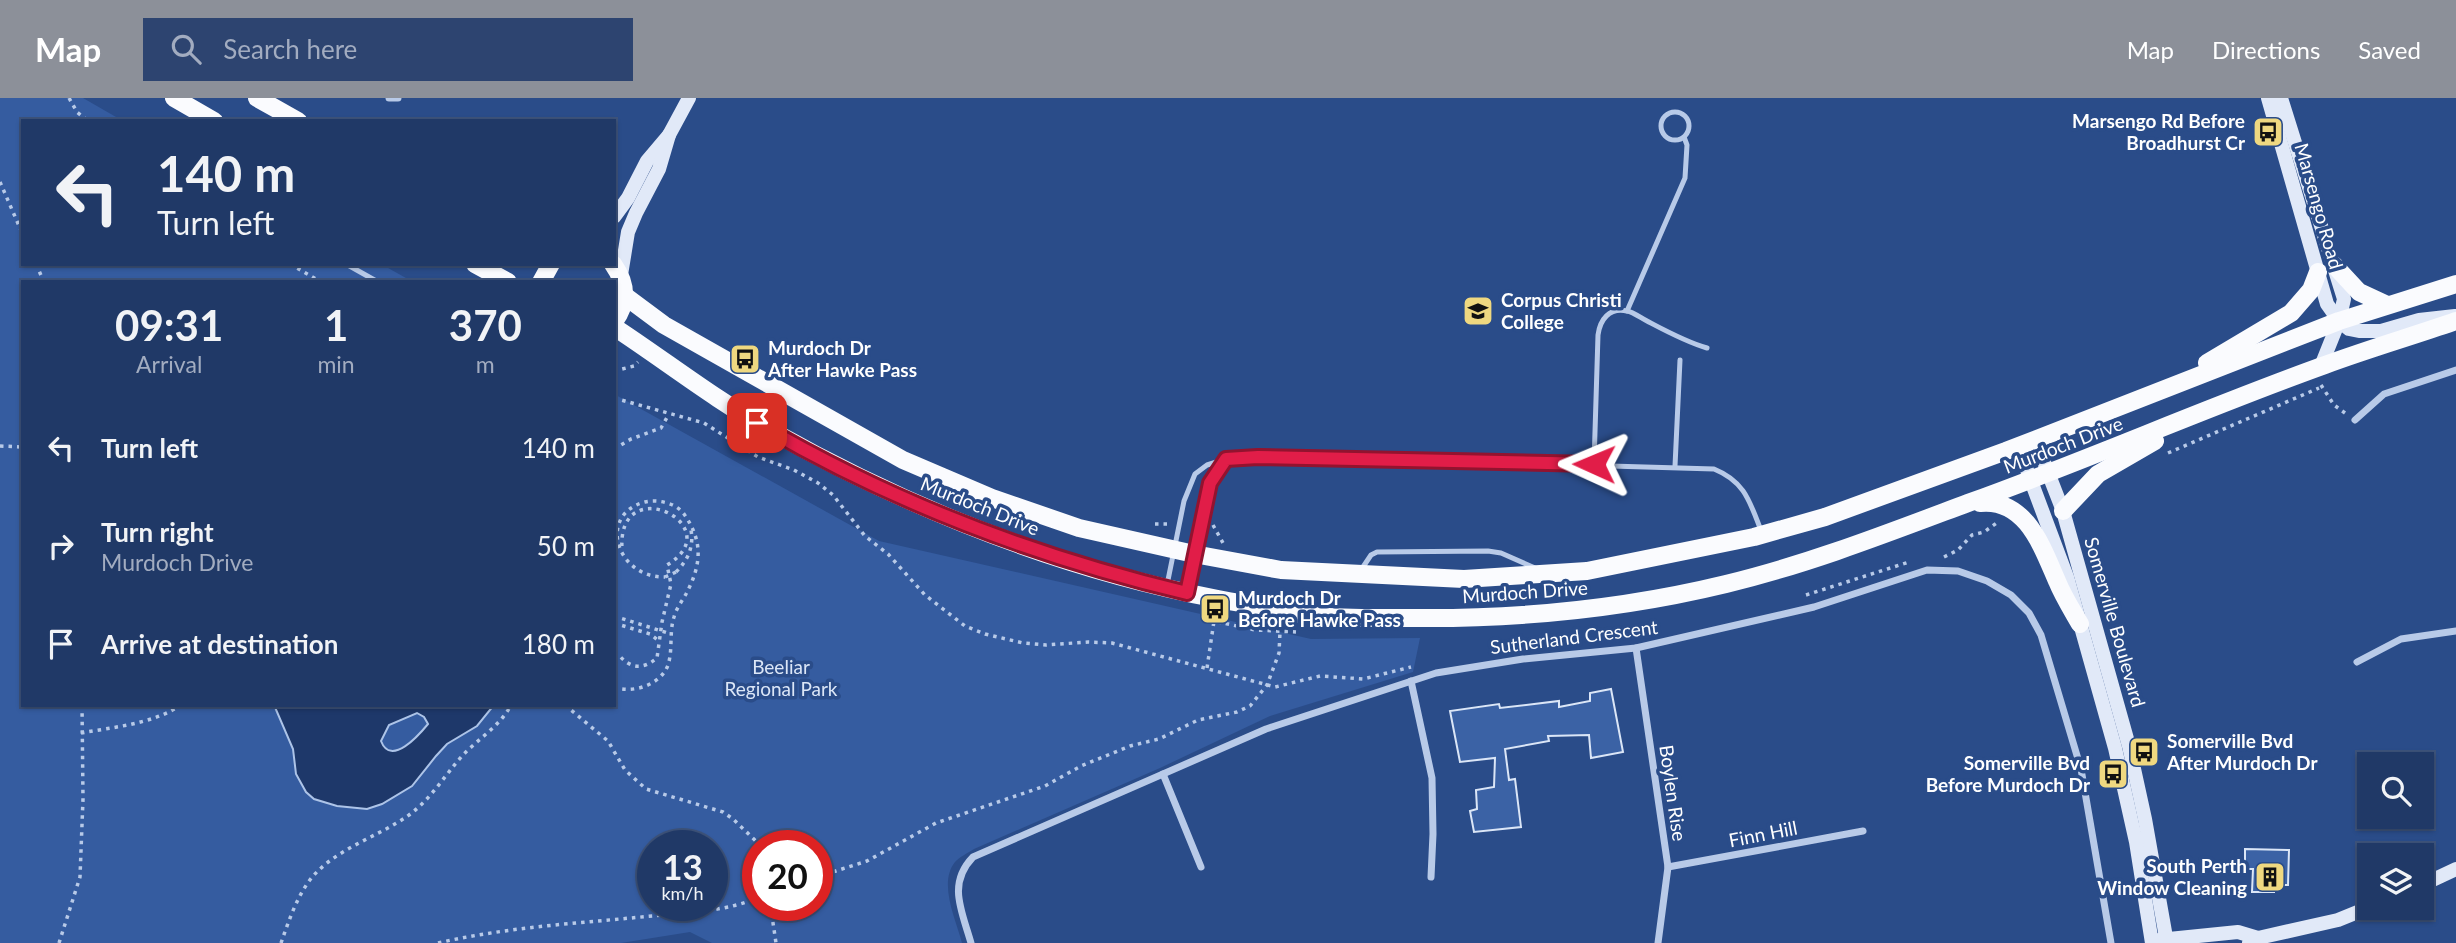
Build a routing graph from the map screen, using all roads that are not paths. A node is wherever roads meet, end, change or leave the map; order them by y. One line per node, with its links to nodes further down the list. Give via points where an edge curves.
1 (174, 98): 8 (main road)
2 (257, 98): 9 (main road)
3 (388, 98): 4 (street)
4 (398, 98)
5 (689, 98): 10 (main road)
6 (2268, 98): 15 (main road, Marsengo Road)
7 (2281, 98): 15 (main road, Marsengo Road)
8 (211, 119)
9 (294, 119)
10 (669, 135): 12 (main road, via 647,161); 16 (main road)
11 (1684, 137): 11 (lane, via 1675,141 1664,135 1662,122 1668,114 1685,116 1689,125); 22 (lane, via 1685,178)
12 (616, 213)
13 (349, 266): 17 (lane)
14 (479, 266): 18 (main road)
15 (2326, 269): 21 (main road); 25 (main road, Marsengo Road, via 2344,299); 31 (main road, via 2291,313)
16 (617, 270): 20 (main road)
17 (374, 280)
18 (504, 280)
19 (2456, 284): 21 (main road, Murdoch Drive)
20 (625, 296): 24 (main road); 42 (main road, Murdoch Drive, via 664,325 903,460 1079,528)
21 (2387, 305): 25 (main road, Murdoch Drive)
22 (1627, 311): 27 (lane); 36 (lane, via 1613,312 1600,323)
23 (2456, 319): 25 (main road, via 2419,320 2381,331 2349,329); 29 (main road, Murdoch Drive)
24 (616, 321)
25 (2339, 321): 29 (main road, Marsengo Road); 31 (main road, Murdoch Drive)
26 (616, 326): 46 (main road, Murdoch Drive, via 696,386 864,480 1048,556)
27 (1707, 348)
28 (1680, 360): 37 (lane)
29 (2321, 366): 32 (main road, Murdoch Drive)
30 (2456, 370): 33 (street, via 2385,394)
31 (2177, 382): 34 (main road, Murdoch Drive)
32 (2252, 393): 38 (main road, Murdoch Drive); 40 (main road, via 2098,474)
33 (2355, 420)
34 (2027, 442): 38 (main road, Somerville Boulevard); 41 (main road, Murdoch Drive, via 1825,517)
35 (1226, 459): 36 (lane); 42 (lane, via 1195,474 1184,502); 43 (lane, via 1210,483)
36 (1594, 464): 37 (lane)
37 (1675, 466): 41 (lane, via 1730,475 1751,503)
38 (2039, 477): 39 (main road, Murdoch Drive); 40 (main road, Somerville Boulevard); 48 (main road, Somerville Boulevard)
39 (1964, 505): 47 (main road, Murdoch Drive, via 1877,538 1726,584 1575,611 1464,618 1310,615); 48 (main road, via 1991,502 2014,510 2040,540)
40 (2063, 511): 62 (main road, Somerville Boulevard, via 2129,746 2145,819)
41 (1762, 535): 44 (main road, Murdoch Drive, via 1676,555)
42 (1175, 550): 43 (main road, Murdoch Drive); 46 (lane)
43 (1194, 554): 45 (main road, Murdoch Drive, via 1281,570); 47 (lane)
44 (1546, 574): 45 (main road, Murdoch Drive, via 1464,579); 45 (lane, via 1501,553 1377,552)
45 (1357, 575)
46 (1166, 588): 47 (main road, Murdoch Drive)
47 (1187, 593)
48 (2080, 624): 62 (main road, Somerville Boulevard, via 2115,748)
49 (2456, 631): 51 (street, via 2401,639)
50 (1636, 648): 52 (street, Sutherland Crescent, via 1512,660); 56 (street, Boylen Rise); 65 (street, Sutherland Crescent, via 1814,607 1927,570 1958,571 2011,595 2029,613 2040,635 2081,769)
51 (2357, 662)
52 (1411, 681): 53 (street, Sutherland Crescent, via 1266,729); 58 (street, via 1432,778)
53 (1163, 774): 55 (street); 63 (street, Sutherland Crescent, via 973,856 957,887)
54 (1863, 831): 56 (street, Finn Hill)
55 (1201, 867)
56 (1668, 867): 64 (street, Boylen Rise)
57 (2456, 869): 59 (main road)
58 (1431, 877)
59 (2434, 879)
60 (2357, 912): 61 (main road)
61 (2254, 940): 62 (main road, via 2238,932)
62 (2159, 941)
63 (971, 943)
64 (1658, 943)
65 (2111, 943)

